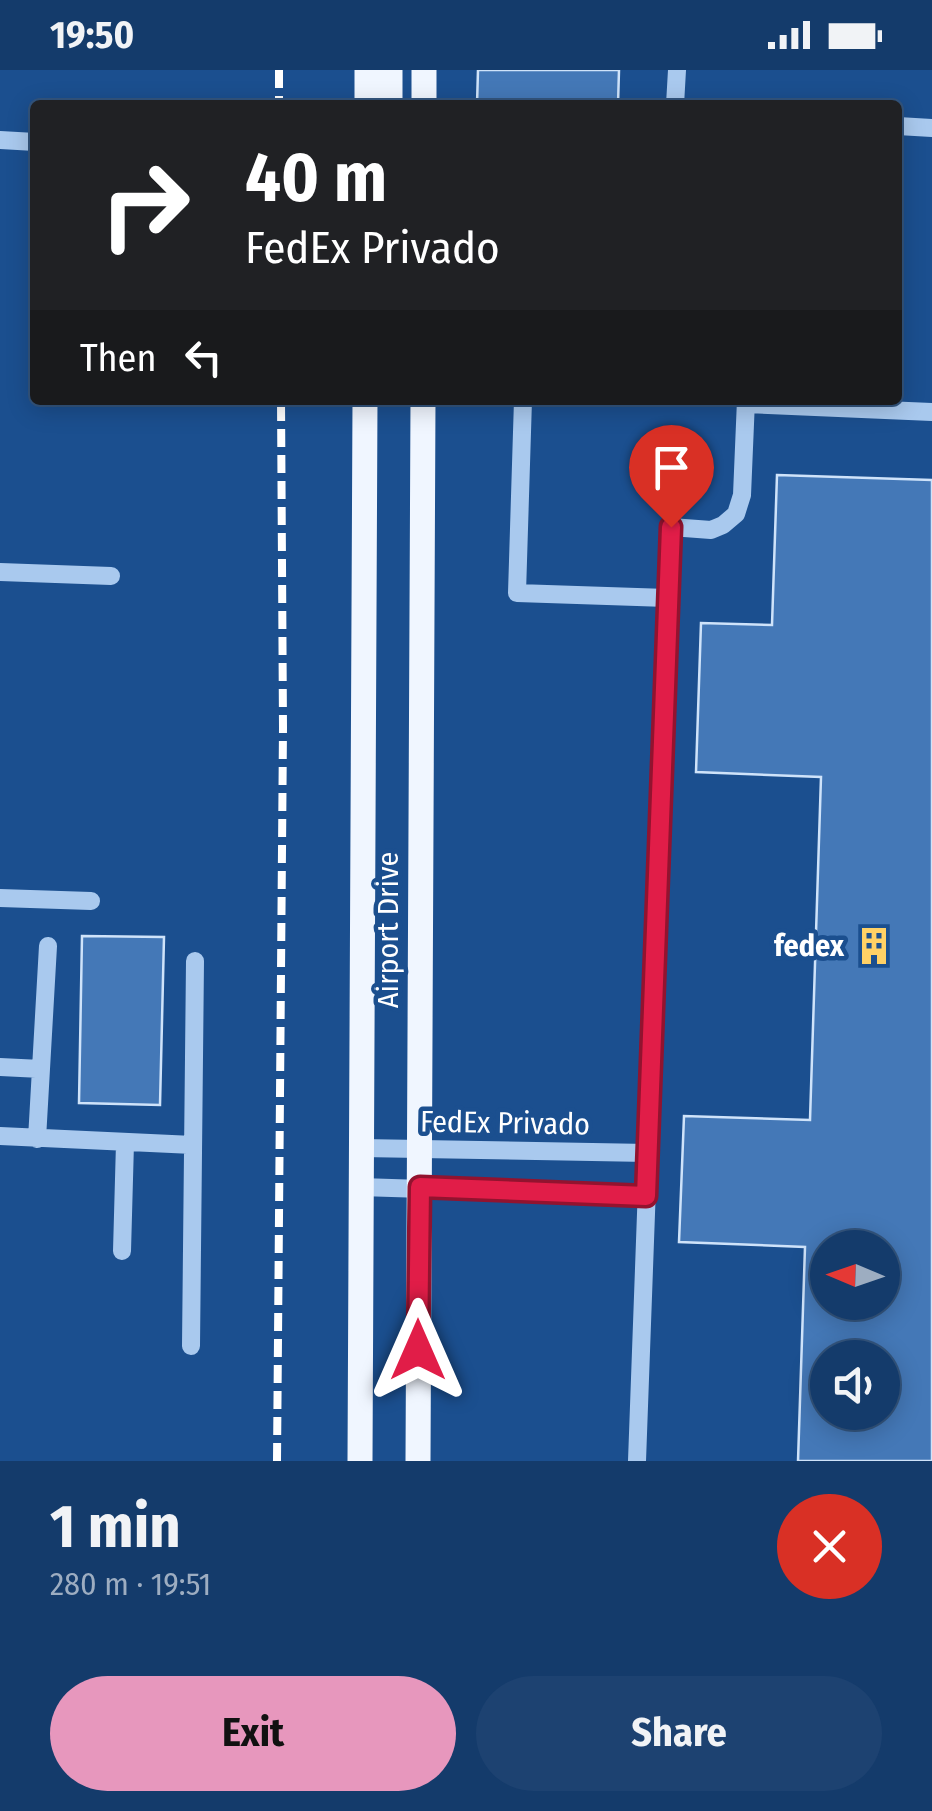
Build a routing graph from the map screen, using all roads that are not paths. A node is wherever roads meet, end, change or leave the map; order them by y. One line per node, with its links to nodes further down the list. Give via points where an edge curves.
1 (367, 70): 5 (main road)
2 (390, 70): 6 (main road)
3 (424, 70): 7 (main road)
4 (677, 70): 8 (street)
5 (367, 100)
6 (390, 100)
7 (424, 100)
8 (675, 100)
9 (902, 126): 10 (street)
10 (932, 128)
11 (0, 140): 12 (street)
12 (30, 142)
13 (365, 405): 32 (main road, Airport Drive)
14 (423, 405): 33 (main road, Airport Drive)
15 (522, 405): 21 (street, via 517,592)
16 (746, 405): 21 (street, via 736,514 711,530 671,527)
17 (802, 405): 18 (street)
18 (932, 412)
19 (0, 572): 20 (street)
20 (111, 576)
21 (667, 598): 34 (street)
22 (0, 898): 23 (street)
23 (91, 901)
24 (48, 946): 27 (street)
25 (195, 962): 31 (street)
26 (0, 1067): 27 (street)
27 (41, 1069): 29 (street)
28 (0, 1136): 29 (street)
29 (37, 1139): 30 (street)
30 (124, 1143): 31 (street); 38 (street)
31 (194, 1146): 39 (street)
32 (360, 1148): 33 (street, FedEx Privado); 35 (main road, Airport Drive)
33 (420, 1148): 34 (street, FedEx Privado); 36 (main road, Airport Drive)
34 (648, 1153): 37 (street)
35 (360, 1187): 36 (street); 40 (main road, Airport Drive)
36 (420, 1187): 37 (street); 41 (main road, Airport Drive)
37 (646, 1196): 42 (street)
38 (122, 1252)
39 (191, 1346)
40 (360, 1461)
41 (418, 1461)
42 (638, 1461)

